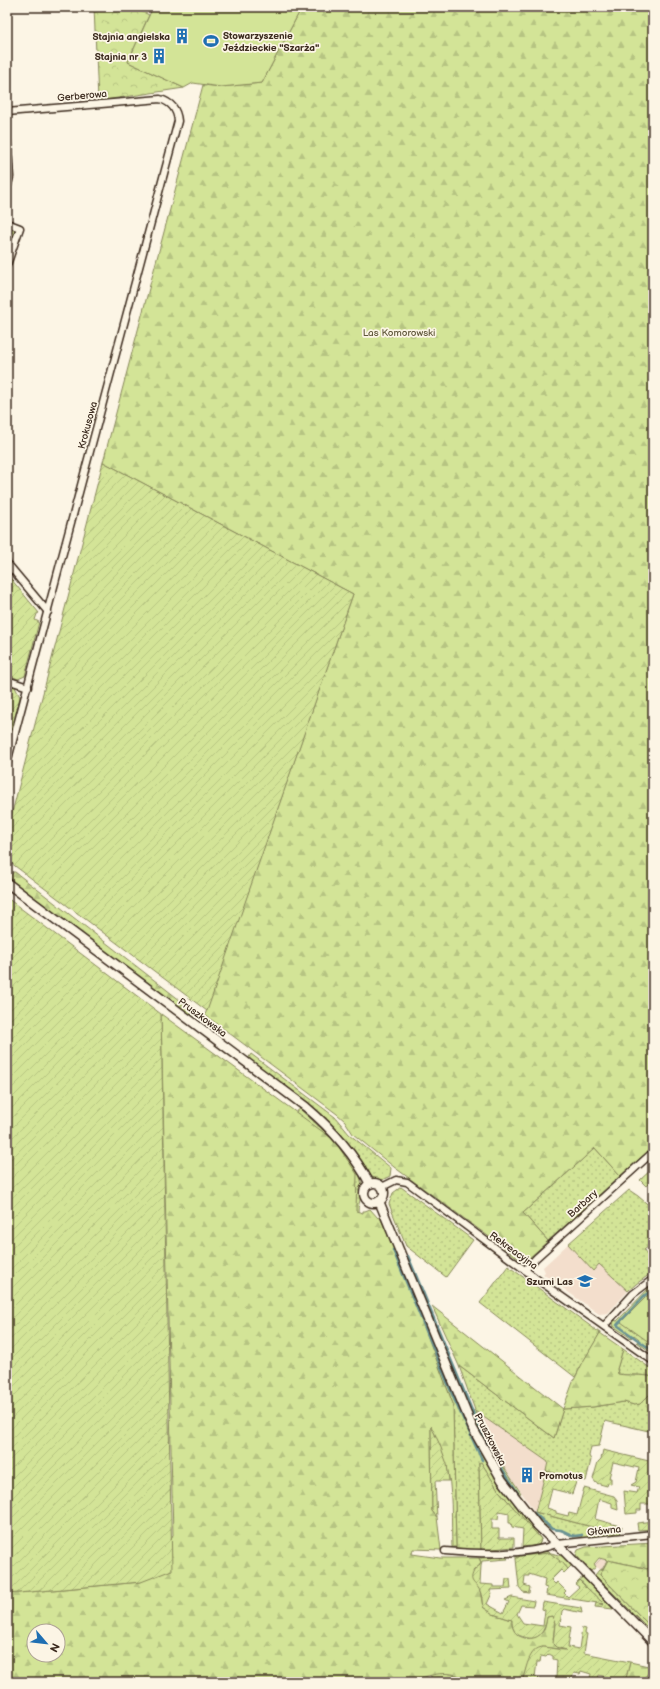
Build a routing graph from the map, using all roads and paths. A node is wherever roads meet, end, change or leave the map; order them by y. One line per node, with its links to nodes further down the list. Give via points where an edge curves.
1 (160, 99): 2 (street, Gerberowa); 8 (street, Krokusowa, via 172,105 178,121)
2 (7, 112)
3 (7, 132): 4 (street, via 10,177)
4 (7, 189)
5 (7, 223): 6 (street, via 20,228)
6 (7, 265)
7 (7, 563): 8 (street)
8 (48, 612): 10 (street, Krokusowa)
9 (7, 680): 10 (street)
10 (28, 687): 11 (street, Krokusowa)
11 (7, 763)
12 (7, 883): 14 (street, Pruszkowska, via 306,1107 341,1142 358,1163)
13 (653, 1152): 17 (street, Barbary)
14 (370, 1184): 15 (street, via 377,1183); 16 (street, via 365,1190 366,1197 371,1202)
15 (382, 1187): 16 (street, via 384,1195); 17 (street, Rekreacyjna, via 396,1180 405,1181)
16 (379, 1201): 22 (street, Pruszkowska, via 455,1387 483,1448 518,1502)
17 (525, 1270): 19 (street, Rekreacyjna)
18 (653, 1279): 19 (street, via 633,1294)
19 (604, 1326): 20 (street, Rekreacyjna)
20 (653, 1361)
21 (653, 1534): 22 (street, Główna)
22 (557, 1544): 23 (street, Główna, via 539,1549 487,1554); 24 (street, Pruszkowska)
23 (445, 1551)
24 (653, 1642)

